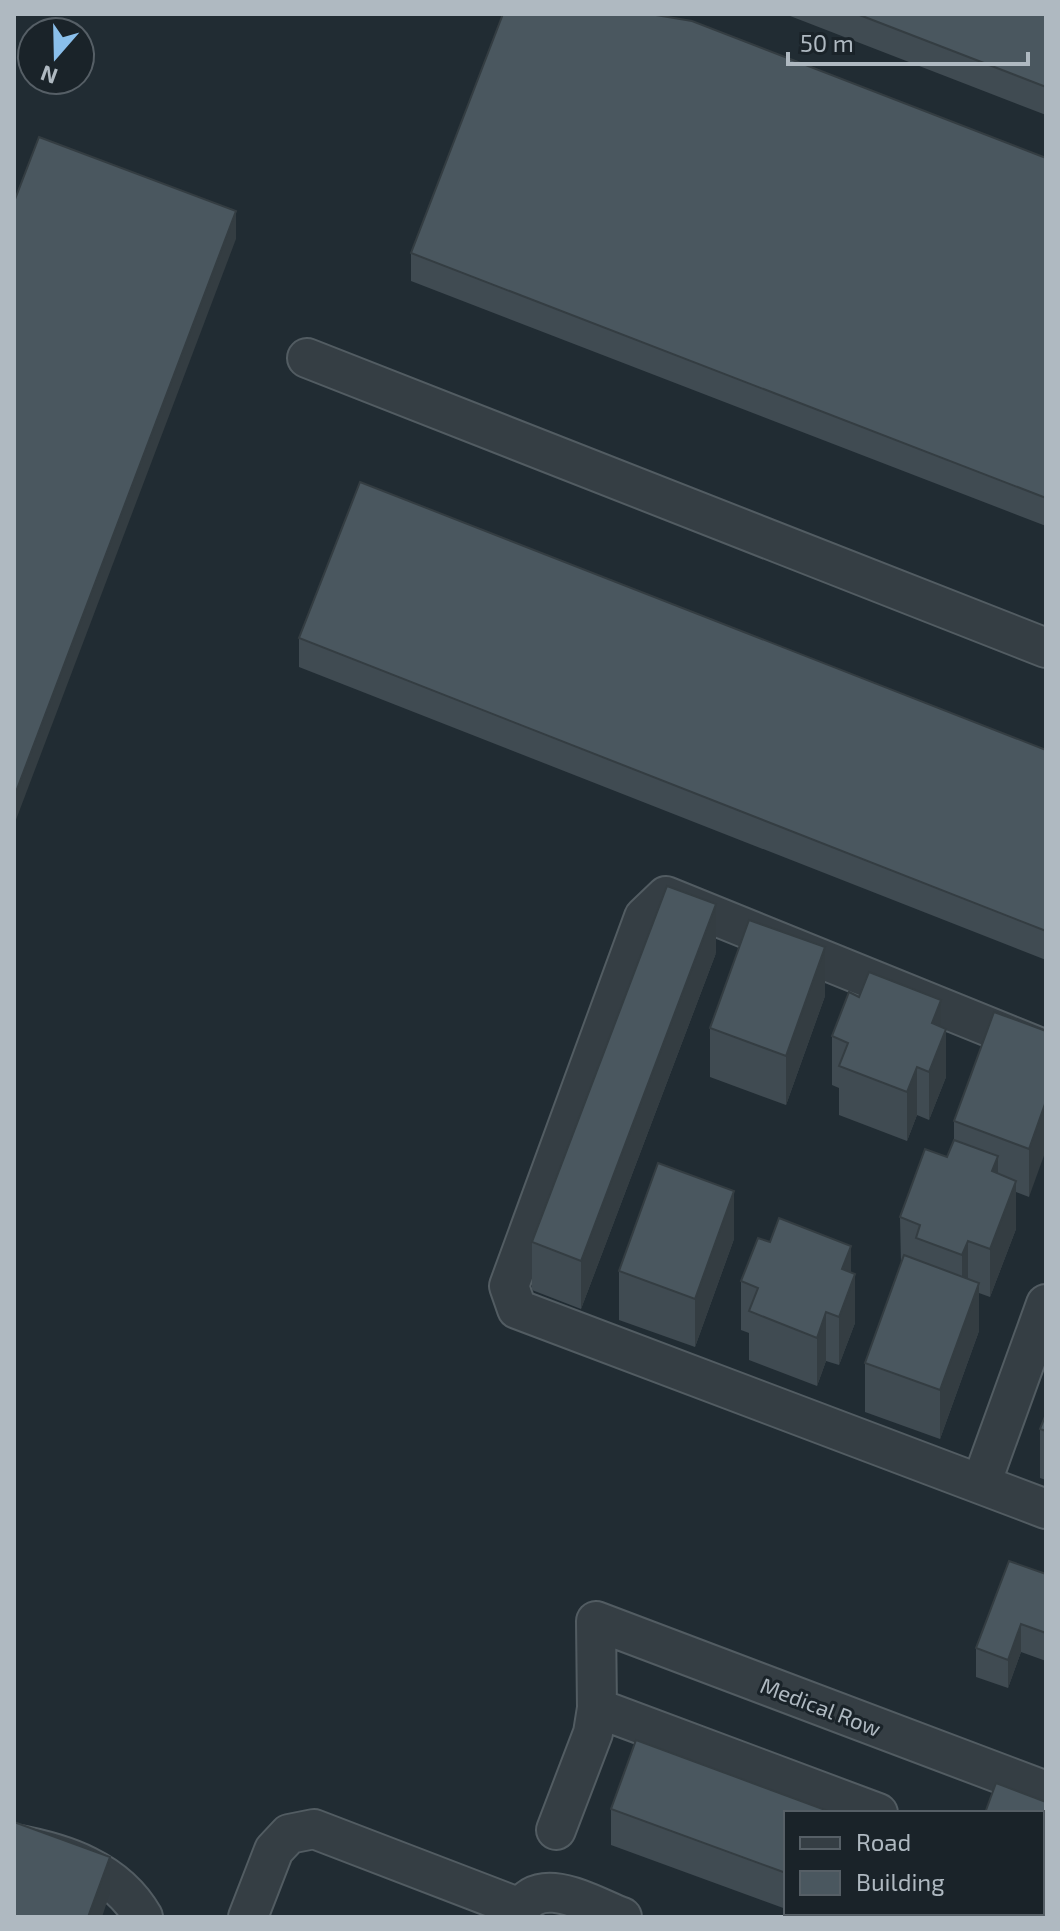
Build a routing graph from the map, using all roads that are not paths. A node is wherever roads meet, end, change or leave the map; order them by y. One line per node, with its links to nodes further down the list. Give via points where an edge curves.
1 (307, 358): 2 (street)
2 (1046, 648)
3 (1046, 1050): 5 (street, via 666,896 644,917 509,1286 517,1309)
4 (1046, 1304): 5 (street)
5 (981, 1484): 6 (street)
6 (1046, 1509)
7 (597, 1708): 8 (street, Medical Row, via 596,1621); 9 (street); 10 (street, via 593,1733)
8 (1046, 1791)
9 (865, 1811)
10 (556, 1830)
11 (14, 1844): 13 (street, via 85,1863 124,1891)
12 (518, 1912): 14 (street, via 314,1829 289,1834 274,1850); 15 (street, via 536,1893 552,1890)
13 (143, 1917)
14 (248, 1917)
15 (622, 1917)

